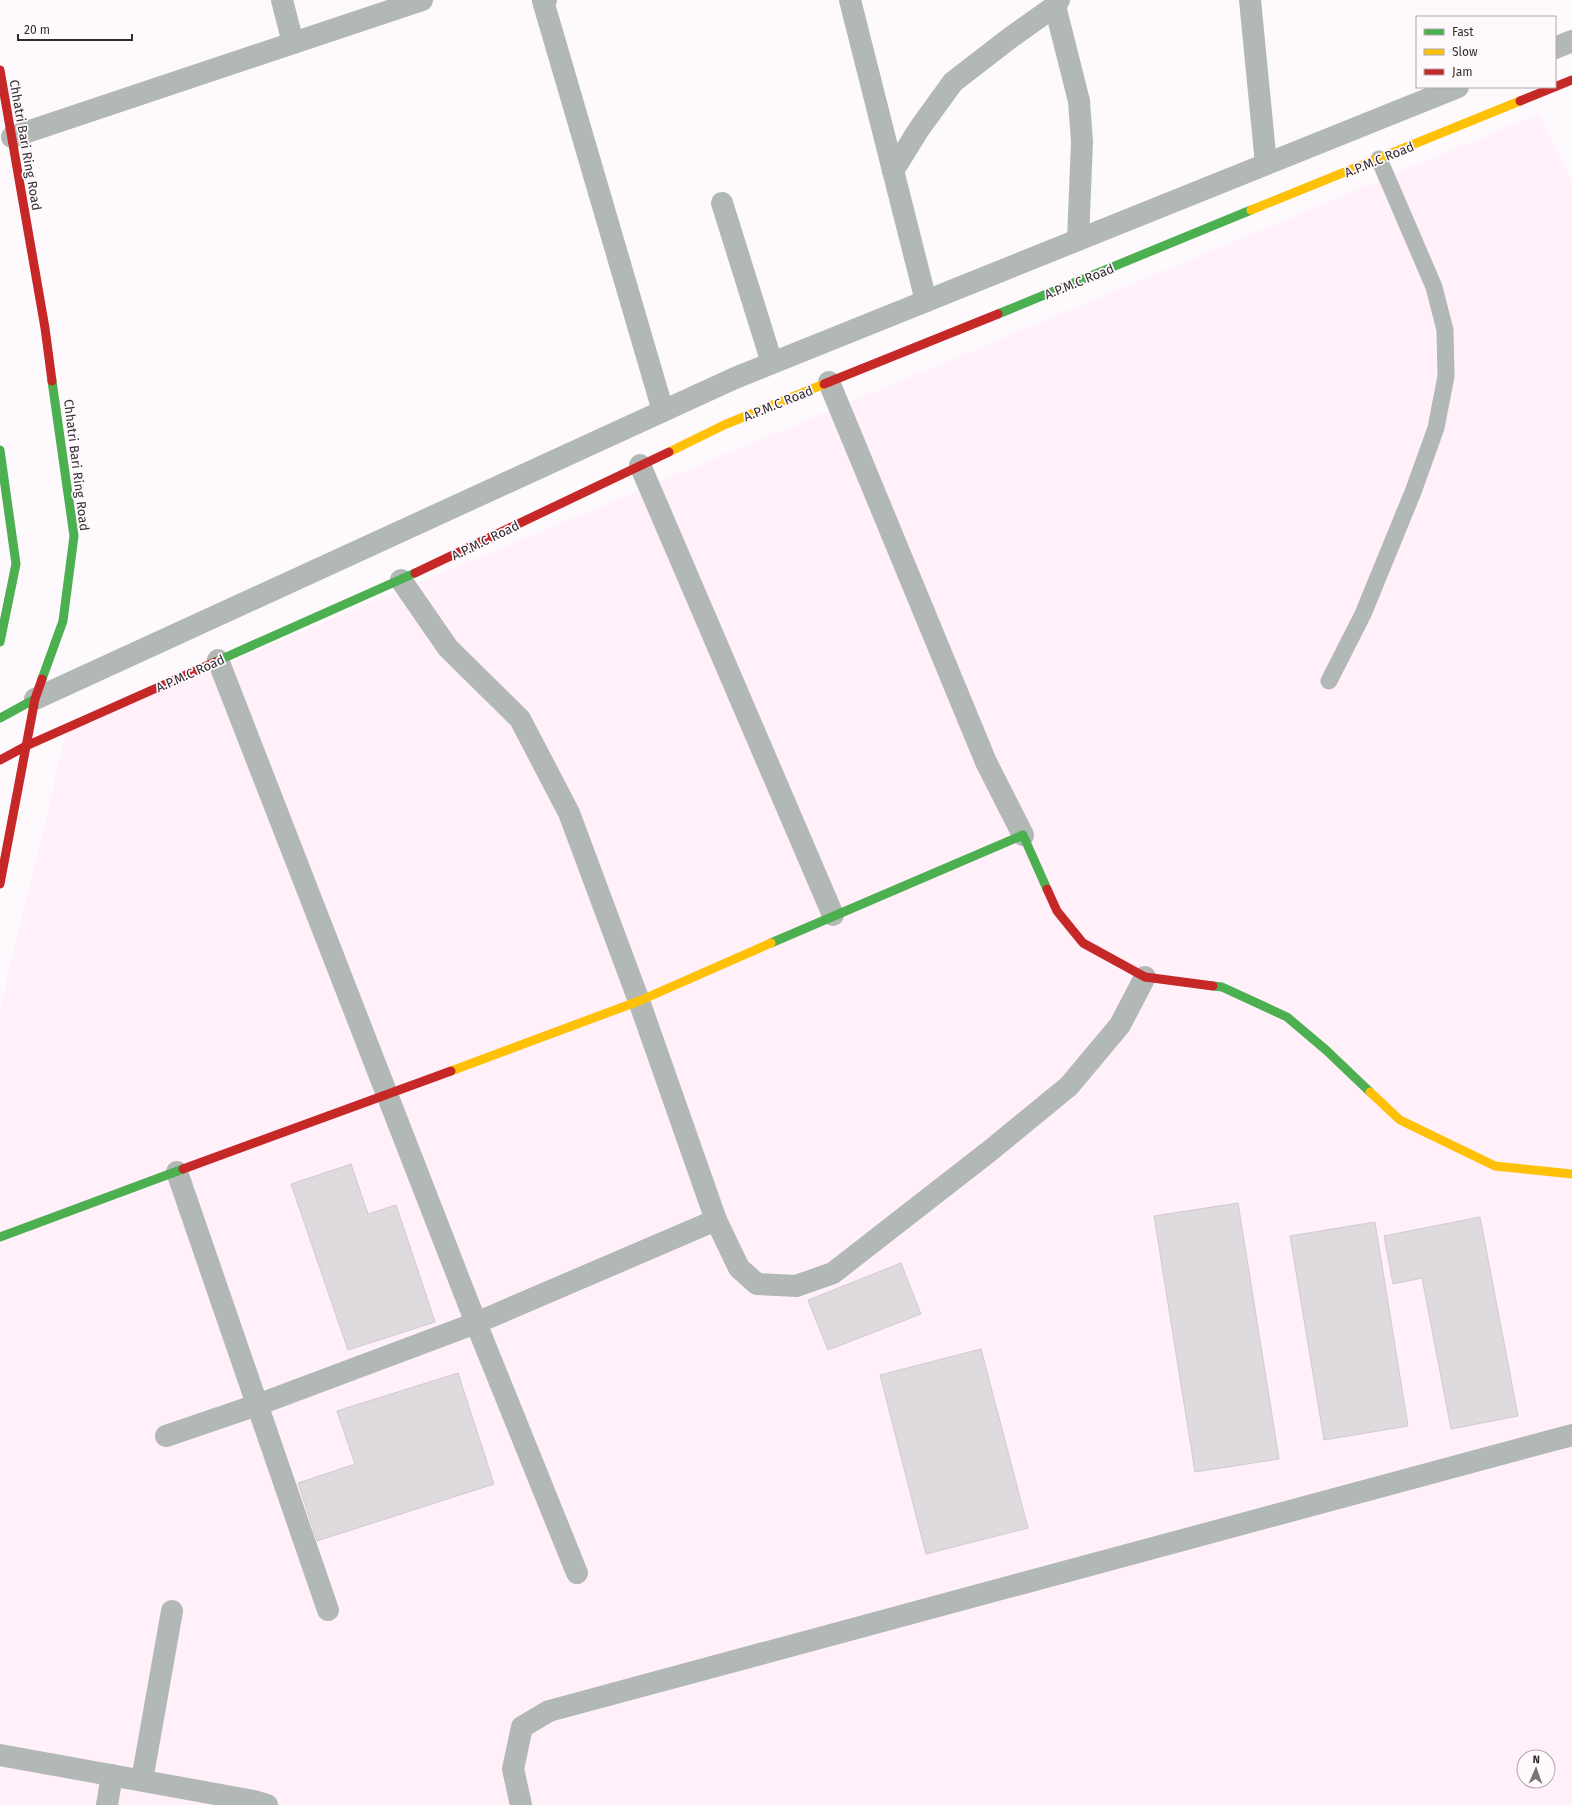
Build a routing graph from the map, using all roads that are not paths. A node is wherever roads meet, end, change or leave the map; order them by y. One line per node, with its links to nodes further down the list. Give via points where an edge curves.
1 (282, 0): 8 (street)
2 (422, 0): 8 (street)
3 (546, 0): 24 (street, via 543,1)
4 (850, 0): 18 (street)
5 (1250, 0): 17 (street)
6 (1057, 3): 18 (street, via 953,82 918,130); 20 (street, via 1079,101 1082,142)
7 (1572, 41): 9 (street)
8 (293, 43): 15 (street)
9 (1556, 48)
10 (0, 70): 15 (street, Chhatri Bari Ring Road)
11 (1572, 80): 12 (street, A.P.M.C Road)
12 (1556, 87)
13 (1456, 88): 17 (street)
14 (1552, 88): 16 (street, A.P.M.C Road)
15 (12, 138): 32 (street, Chhatri Bari Ring Road, via 45,328 74,536 62,621)
16 (1379, 159): 23 (street, A.P.M.C Road); 31 (lane, via 1434,287 1445,330 1446,376 1436,428 1413,492 1364,614)
17 (1266, 164): 20 (street)
18 (893, 171): 21 (street)
19 (722, 203): 22 (street)
20 (1078, 240): 21 (street)
21 (926, 301): 22 (street)
22 (772, 363): 24 (street)
23 (829, 382): 26 (street, A.P.M.C Road, via 724,425); 36 (street, via 986,762)
24 (663, 411): 32 (street)
25 (0, 450): 27 (street)
26 (640, 465): 28 (street, A.P.M.C Road); 38 (street)
27 (2, 488): 29 (street, via 16,564)
28 (401, 580): 30 (street, A.P.M.C Road); 40 (street, via 448,648 520,719 569,813)
29 (0, 642)
30 (218, 660): 34 (street, A.P.M.C Road); 41 (street)
31 (1329, 682)
32 (35, 699): 33 (street); 34 (street, Chhatri Bari Ring Road)
33 (0, 718)
34 (26, 746): 35 (street, A.P.M.C Road); 37 (street, Chhatri Bari Ring Road)
35 (0, 760)
36 (1023, 835): 38 (street); 39 (street, via 1057,911 1083,943)
37 (0, 884)
38 (834, 915): 40 (street)
39 (1146, 977): 43 (street, via 1222,988 1287,1017 1400,1120 1495,1166); 44 (street, via 1120,1025 1069,1086 833,1273 796,1286 757,1284 739,1268)
40 (639, 1001): 41 (street); 44 (street)
41 (387, 1096): 42 (street); 46 (street)
42 (177, 1172): 45 (street); 47 (street)
43 (1572, 1174)
44 (716, 1220): 46 (street)
45 (0, 1237)
46 (476, 1324): 47 (street); 50 (street)
47 (257, 1405): 49 (street); 51 (street)
48 (1572, 1435): 58 (street, via 549,1711 522,1727 513,1769)
49 (166, 1436)
50 (577, 1572)
51 (328, 1610)
52 (172, 1611): 55 (street)
53 (0, 1755): 54 (street)
54 (112, 1775): 55 (street); 57 (street)
55 (142, 1780): 56 (street)
56 (258, 1804)
57 (107, 1805)
58 (521, 1805)

